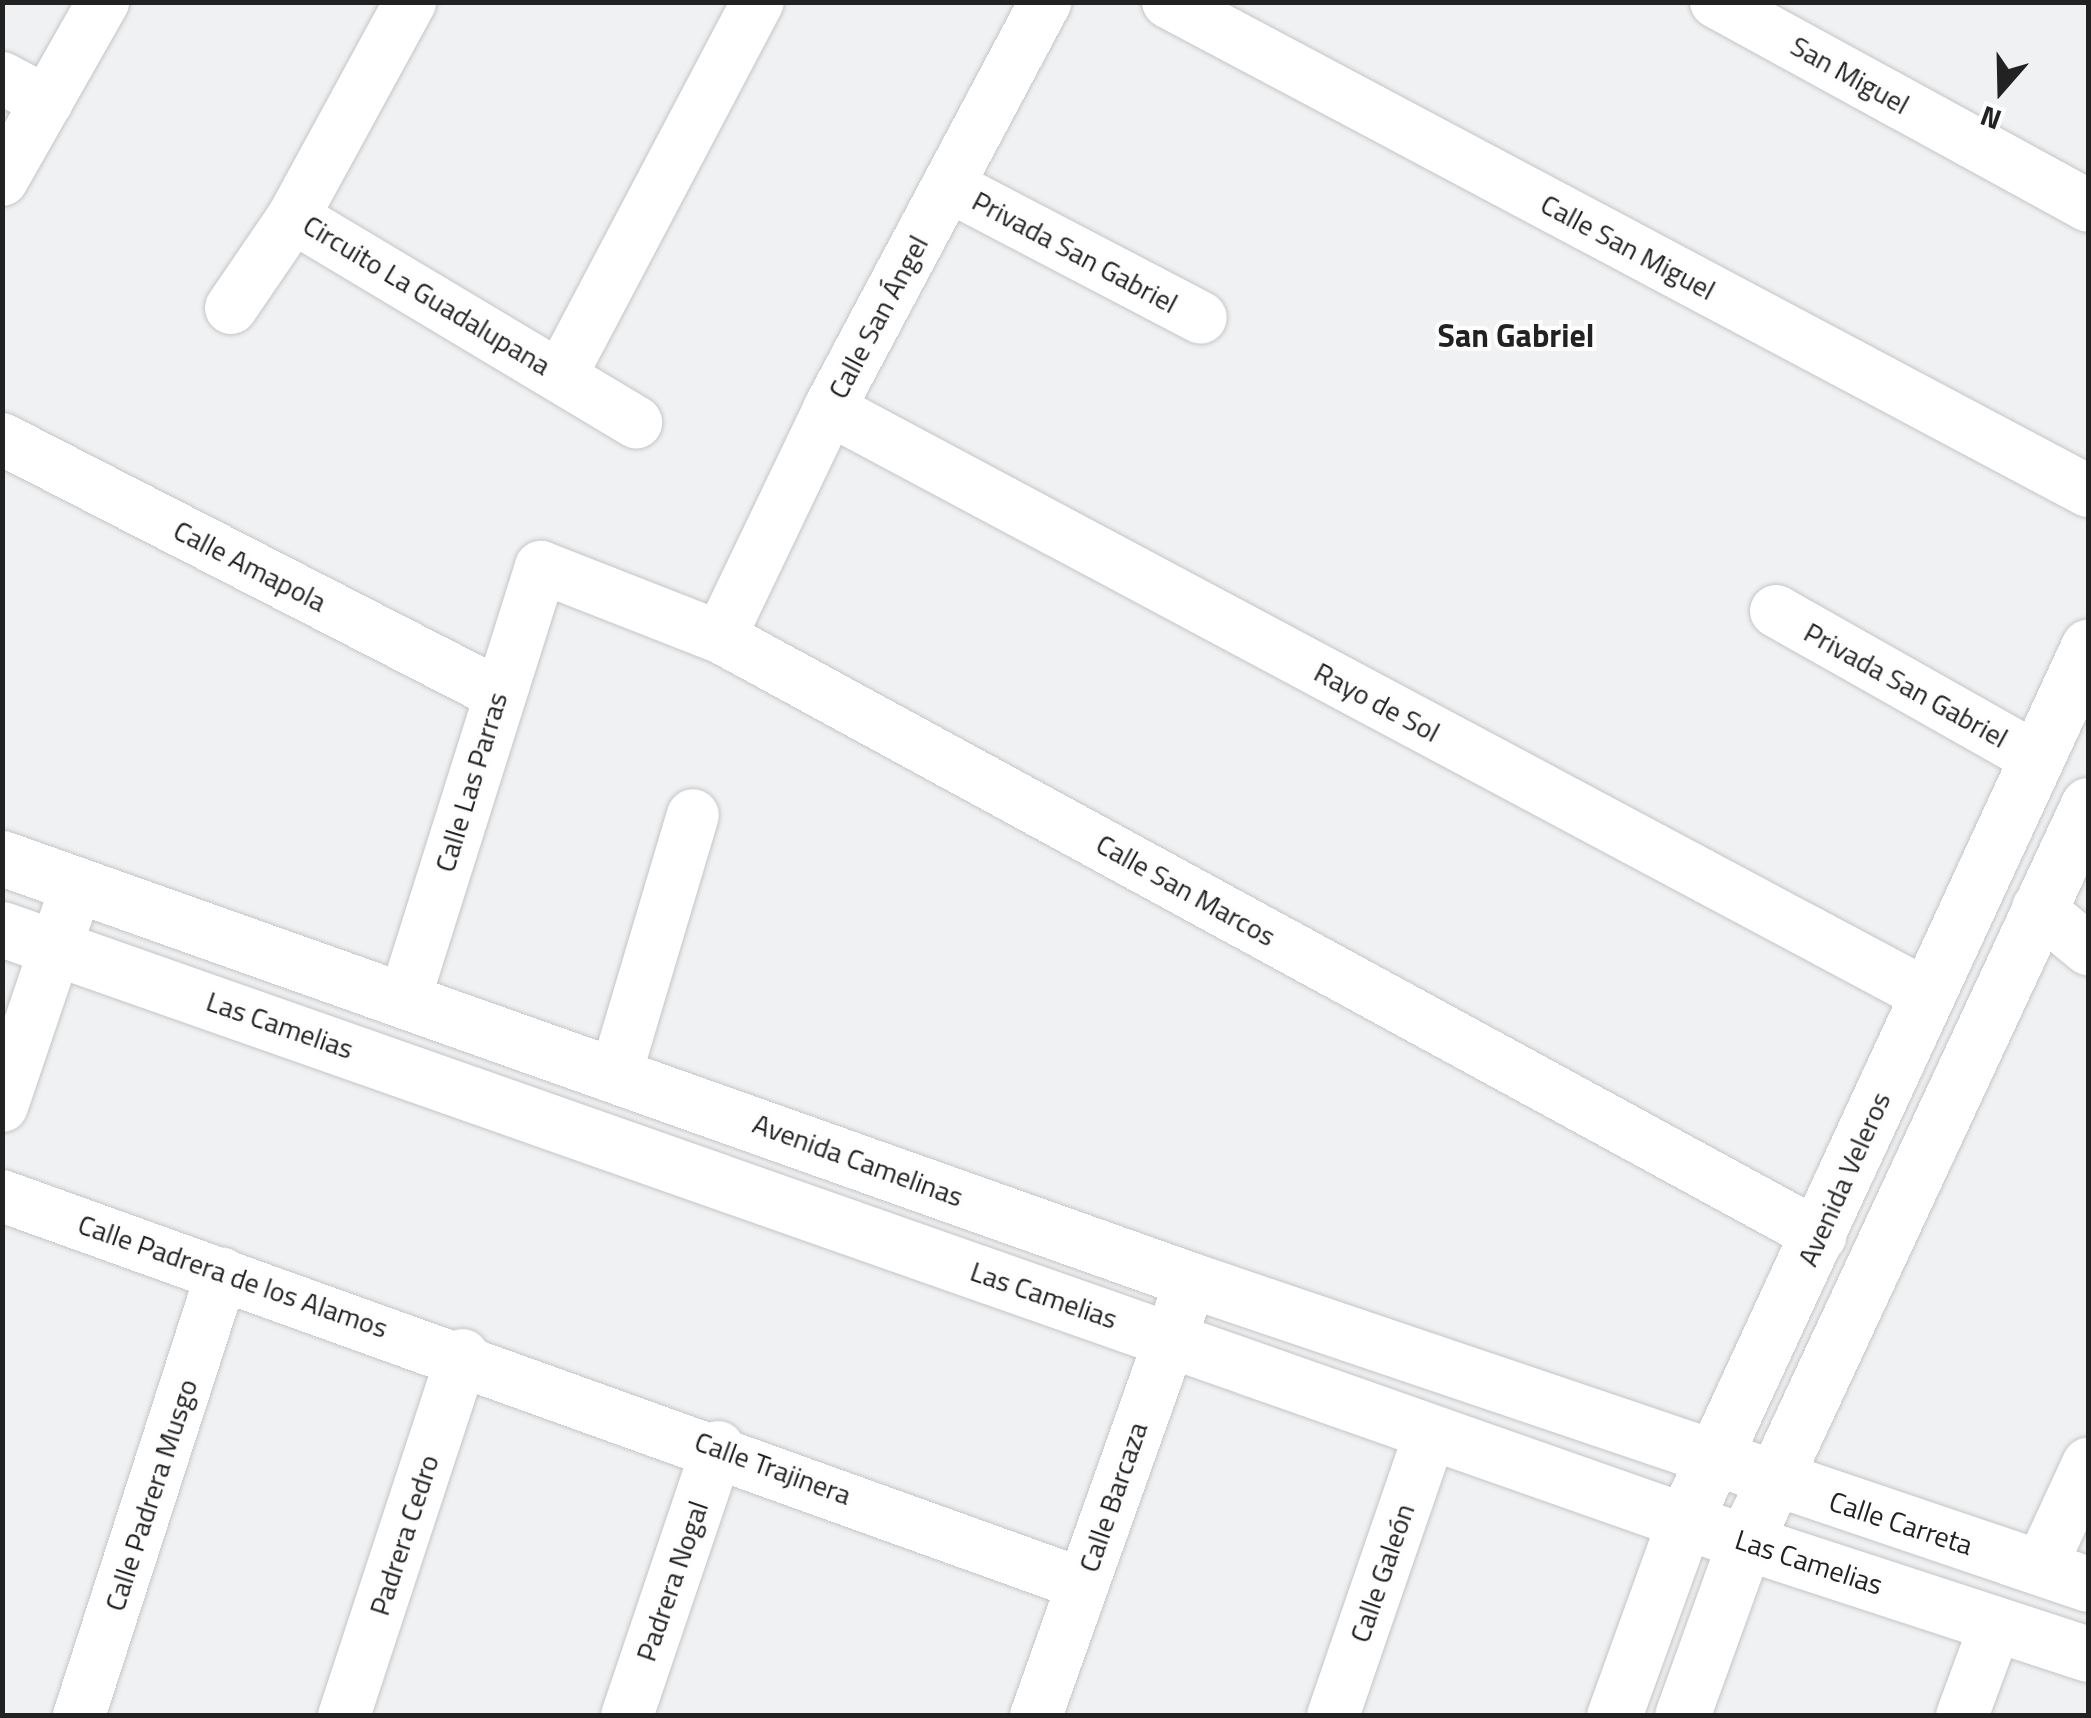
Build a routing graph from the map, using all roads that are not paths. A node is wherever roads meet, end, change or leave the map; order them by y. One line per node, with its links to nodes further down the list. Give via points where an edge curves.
1 (104, 2): 7 (street)
2 (410, 2): 11 (street, Circuito La Guadalupana)
3 (758, 2): 14 (street, Circuito La Guadalupana)
4 (1045, 2): 9 (street, Calle San Ángel)
5 (1168, 2): 18 (street, Calle San Miguel)
6 (1716, 2): 10 (street, San Miguel)
7 (25, 90): 8 (street)
8 (2, 180)
9 (949, 186): 13 (street, Privada San Gabriel); 15 (street, Calle San Ángel)
10 (2088, 206)
11 (293, 217): 12 (street); 14 (street, Circuito La Guadalupana)
12 (232, 308)
13 (1200, 318)
14 (562, 375): 16 (street)
15 (829, 409): 21 (street, Calle San Ángel); 33 (street, Rayo de Sol)
16 (636, 422)
17 (2, 439): 23 (street, Calle Amapola)
18 (2088, 492)
19 (542, 567): 21 (street, Calle San Marcos); 23 (street, Calle Las Parras)
20 (1776, 611): 24 (street, Privada San Gabriel)
21 (720, 636): 38 (street, Calle San Marcos)
22 (2088, 648): 24 (street, Avenida Veleros)
23 (497, 693): 34 (street, Calle Las Parras)
24 (2036, 758): 33 (street, Avenida Veleros)
25 (2088, 804): 29 (street)
26 (693, 814): 35 (street)
27 (2, 858): 28 (street, Avenida Camelinas)
28 (78, 884): 31 (street); 34 (street, Avenida Camelinas)
29 (2038, 908): 32 (street); 47 (street)
30 (2, 929): 31 (street, Las Camelias)
31 (56, 946): 36 (street); 41 (street, Las Camelias)
32 (2088, 949)
33 (1924, 994): 38 (street, Avenida Veleros)
34 (405, 998): 35 (street, Avenida Camelinas)
35 (616, 1073): 40 (street, Avenida Camelinas)
36 (2, 1106)
37 (2, 1196): 39 (street, Calle Padrera de los Alamos)
38 (1820, 1236): 45 (street, Avenida Veleros)
39 (222, 1274): 42 (street, Calle Padrera de los Alamos); 54 (street, Calle Padrera Musgo)
40 (1191, 1280): 41 (street, Calle Barcaza); 45 (street, Avenida Camelinas)
41 (1168, 1339): 43 (street, Las Camelias); 51 (street, Calle Barcaza)
42 (463, 1355): 44 (street, Calle Trajinera); 55 (street, Padrera Cedro)
43 (1430, 1431): 48 (street, Las Camelias); 58 (street, Calle Galeón)
44 (718, 1447): 51 (street, Calle Trajinera); 56 (street, Padrera Nogal)
45 (1715, 1460): 47 (street, Calle Carreta); 48 (street, Avenida Veleros)
46 (2088, 1464): 50 (street)
47 (1776, 1482): 49 (street); 50 (street, Calle Carreta)
48 (1685, 1520): 49 (street, Las Camelias); 59 (street, Avenida Veleros)
49 (1744, 1542): 52 (street, Las Camelias); 60 (street)
50 (2064, 1576)
51 (1082, 1584): 57 (street, Calle Barcaza)
52 (1996, 1624): 53 (street, Las Camelias); 61 (street)
53 (2088, 1654)
54 (79, 1716)
55 (344, 1716)
56 (627, 1716)
57 (1036, 1716)
58 (1333, 1716)
59 (1614, 1716)
60 (1682, 1716)
61 (1962, 1716)

